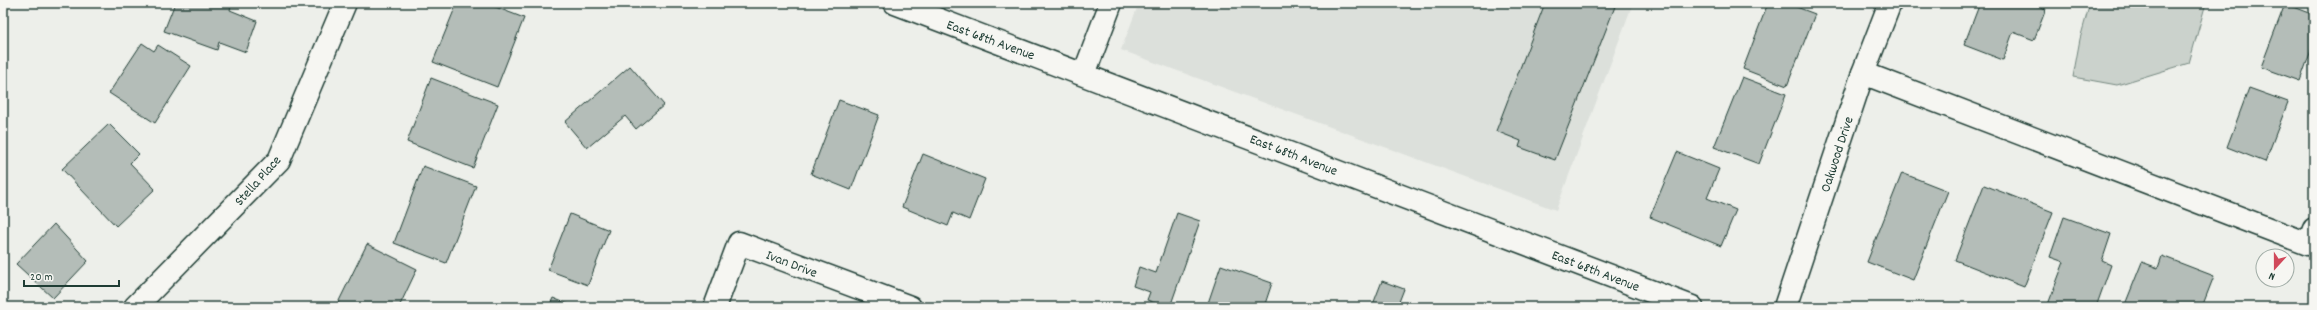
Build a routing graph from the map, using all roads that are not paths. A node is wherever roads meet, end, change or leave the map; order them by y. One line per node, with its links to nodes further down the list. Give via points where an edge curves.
1 (345, 3): 8 (street, Stella Place, via 279,160)
2 (895, 3): 6 (street, East 68th Avenue)
3 (1111, 3): 6 (street)
4 (1890, 3): 5 (street, Oakwood Drive)
5 (1863, 73): 7 (street); 12 (street, Oakwood Drive)
6 (1084, 74): 11 (street, East 68th Avenue)
7 (2311, 236)
8 (135, 307)
9 (715, 307): 10 (street, Ivan Drive, via 739,243)
10 (910, 307)
11 (1692, 307)
12 (1785, 307)

